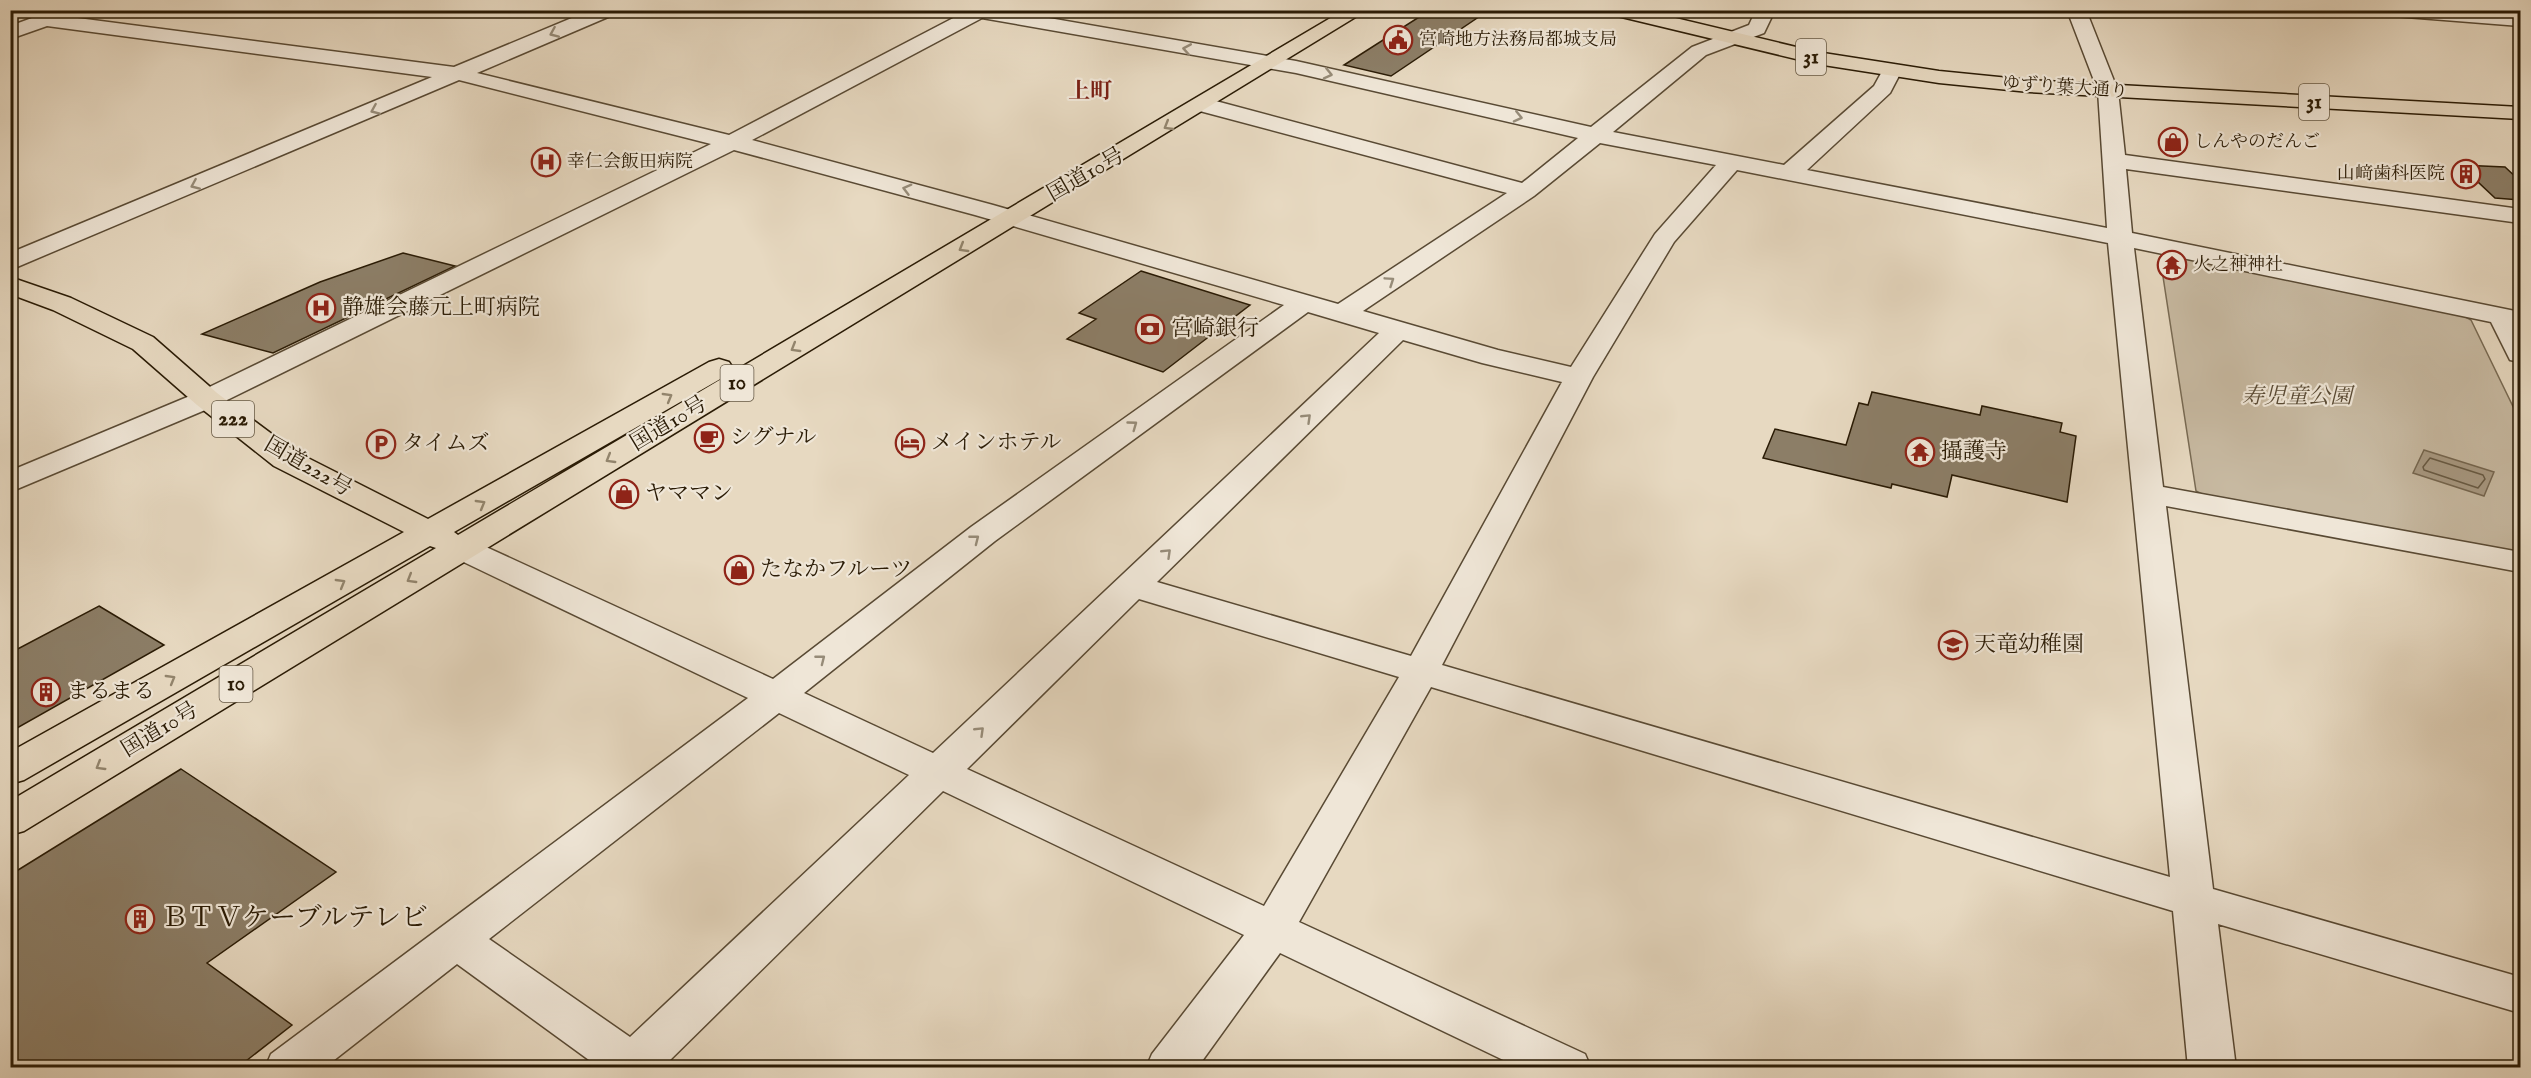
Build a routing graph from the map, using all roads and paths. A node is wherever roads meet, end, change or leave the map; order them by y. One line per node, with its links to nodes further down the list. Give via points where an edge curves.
1 (73, 10): 10 (street)
2 (608, 10): 17 (street, one-way to 17)
3 (1327, 10): 14 (main road, 国道10号 / 10)
4 (1358, 10): 15 (main road, 国道10号 / 10)
5 (1616, 10): 13 (main road, ゆずり葉大通り / 31)
6 (1766, 10): 13 (street, via 1757,29)
7 (2076, 10): 18 (street)
8 (2393, 10): 11 (street)
9 (977, 11): 14 (street, one-way to 9); 22 (street)
10 (46, 20): 12 (street); 17 (street)
11 (2520, 20)
12 (13, 31)
13 (1730, 39): 16 (main road, ゆずり葉大通り / 31); 21 (street, via 1699,51)
14 (1244, 59): 15 (street); 27 (main road, 国道10号 / 10)
15 (1271, 62): 19 (main road, 国道10号 / 10); 21 (street, one-way to 21)
16 (1892, 70): 18 (main road, ゆずり葉大通り / 31); 25 (street, via 1883,89)
17 (458, 74): 22 (street); 31 (street, one-way to 31)
18 (2108, 91): 20 (main road, ゆずり葉大通り / 31); 23 (street)
19 (1204, 105): 26 (street); 29 (main road, 国道10号 / 10, one-way to 29)
20 (2520, 113)
21 (1595, 135): 24 (street); 26 (street)
22 (732, 142): 27 (street, one-way to 22); 39 (street)
23 (2115, 161): 28 (street); 30 (street)
24 (1731, 162): 25 (street); 38 (street, via 1664,239)
25 (1788, 174): 30 (street)
26 (1526, 191): 34 (street, one-way to 26)
27 (984, 210): 29 (street); 42 (main road, 国道10号 / 10, one-way to 27, via 720,367)
28 (2520, 216)
29 (1013, 218): 33 (street); 42 (main road, 国道10号 / 10, one-way to 42)
30 (2120, 237): 35 (street); 41 (street)
31 (10, 262)
32 (10, 285): 39 (main road, 国道222号 / 222, via 62,303 143,343)
33 (1304, 303): 34 (street); 46 (street, one-way to 33, via 982,534)
34 (1342, 314): 36 (street)
35 (2511, 319): 37 (street)
36 (1398, 330): 38 (street); 44 (street, one-way to 36)
37 (2520, 354)
38 (1579, 377): 45 (street)
39 (207, 399): 40 (street); 42 (main road, 国道222号 / 222, via 285,459)
40 (10, 483)
41 (2150, 494): 43 (street); 50 (street)
42 (445, 541): 46 (street); 47 (main road, 国道10号 / 10, one-way to 42); 49 (main road, 国道10号 / 10, one-way to 49)
43 (2520, 562)
44 (1132, 586): 45 (street); 48 (street, one-way to 44)
45 (1420, 673): 50 (street); 51 (street)
46 (776, 696): 48 (street); 52 (street)
47 (10, 770)
48 (938, 772): 51 (street); 54 (street)
49 (10, 820)
50 (2192, 900): 53 (street); 58 (street)
51 (1274, 928): 56 (street); 57 (street)
52 (456, 939): 54 (street); 55 (street)
53 (2520, 995)
54 (633, 1067)
55 (288, 1068)
56 (1169, 1068)
57 (1568, 1068)
58 (2212, 1068)

